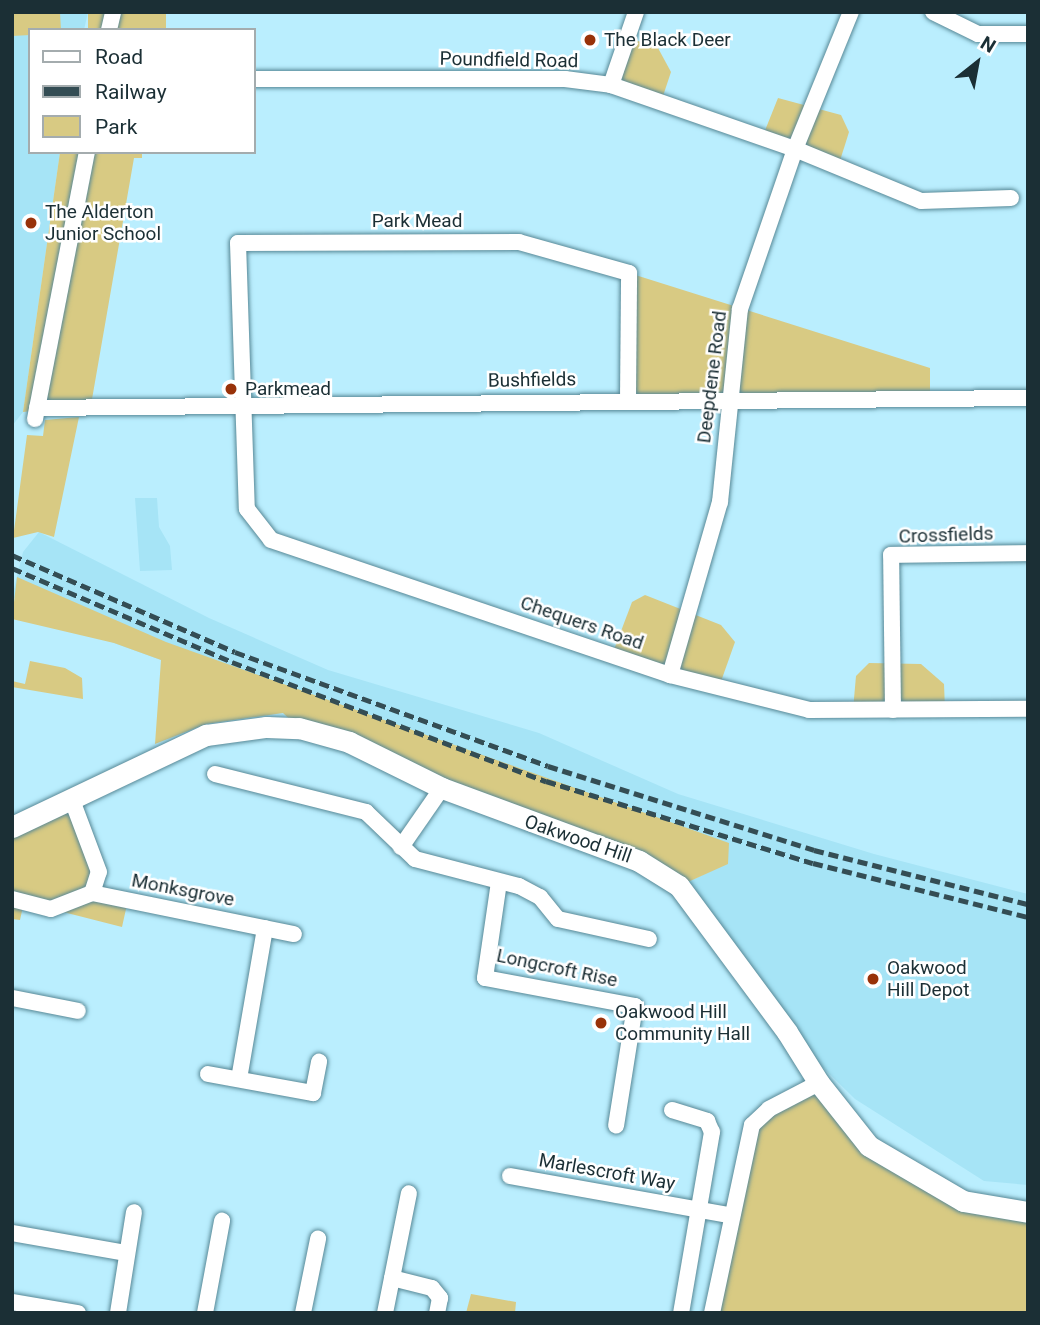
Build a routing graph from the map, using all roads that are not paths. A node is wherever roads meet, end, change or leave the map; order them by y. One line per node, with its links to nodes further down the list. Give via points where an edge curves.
1 (636, 12): 6 (street)
2 (851, 12): 7 (street, Deepdene Road)
3 (933, 12): 4 (street, via 978,34)
4 (1028, 34)
5 (256, 79): 6 (street, Poundfield Road, via 565,79)
6 (611, 85): 7 (street, Poundfield Road)
7 (795, 149): 9 (street, Poundfield Road, via 921,201); 10 (street, Deepdene Road, via 740,309)
8 (87, 154): 13 (street, Bushfields, via 36,414)
9 (1011, 198)
10 (730, 398): 11 (street, Bushfields); 12 (street, Bushfields); 15 (street, Deepdene Road, via 720,502)
11 (1028, 398)
12 (628, 400): 13 (street, Bushfields); 13 (street, Park Mead, via 629,273 519,242 238,243)
13 (244, 406): 15 (street, Chequers Road, via 247,509 271,540)
14 (1028, 553): 17 (street, Crossfields, via 891,555)
15 (670, 674): 17 (street, Chequers Road, via 808,710)
16 (1028, 709): 17 (street, Chequers Road)
17 (893, 710)
18 (215, 774): 22 (street, via 366,812)
19 (442, 788): 20 (street, Oakwood Hill, via 349,742 299,728 266,727 193,739); 22 (street); 34 (street, Oakwood Hill, via 639,861 679,886)
20 (72, 800): 21 (street, Oakwood Hill); 24 (street, via 99,872)
21 (12, 827)
22 (401, 847): 23 (street, via 415,859)
23 (499, 882): 28 (street, via 540,897 558,919); 36 (street, Longcroft Rise, via 485,978 635,1006)
24 (92, 893): 25 (street, via 51,909); 26 (street, Monksgrove)
25 (12, 899)
26 (265, 928): 27 (street, Monksgrove); 33 (street)
27 (294, 933)
28 (649, 939)
29 (12, 998): 30 (street)
30 (78, 1011)
31 (319, 1062): 33 (street, via 313,1093)
32 (208, 1073): 33 (street)
33 (239, 1079)
34 (819, 1083): 41 (street, Oakwood Hill, via 869,1146 962,1200); 42 (street, via 769,1109 752,1125)
35 (672, 1110): 39 (street, Marlescroft Way, via 707,1121 712,1132)
36 (616, 1126)
37 (510, 1176): 39 (street, Marlescroft Way)
38 (409, 1193): 47 (street)
39 (697, 1209): 42 (street, Marlescroft Way); 55 (street, Marlescroft Way)
40 (134, 1212): 46 (street)
41 (1028, 1212)
42 (730, 1215): 56 (street)
43 (222, 1221): 51 (street)
44 (12, 1233): 46 (street)
45 (318, 1239): 52 (street)
46 (125, 1253): 50 (street)
47 (392, 1278): 53 (street); 54 (street, via 432,1287 440,1297)
48 (12, 1302): 49 (street)
49 (78, 1313)
50 (118, 1313)
51 (205, 1313)
52 (303, 1313)
53 (385, 1313)
54 (437, 1313)
55 (681, 1313)
56 (712, 1313)

